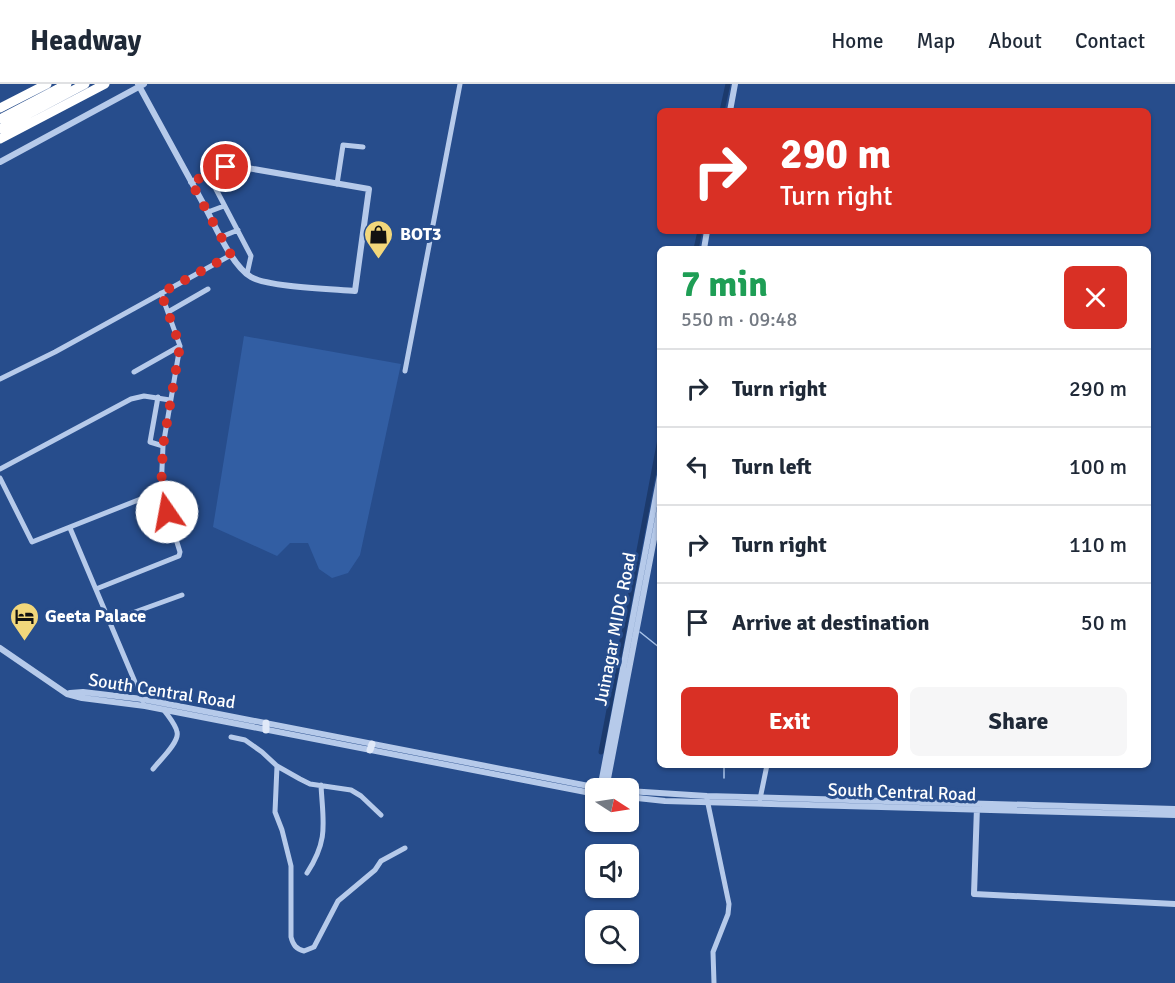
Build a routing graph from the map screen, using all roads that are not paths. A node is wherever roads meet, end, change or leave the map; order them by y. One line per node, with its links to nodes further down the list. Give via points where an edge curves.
1 (47, 84): 8 (highway)
2 (67, 84): 10 (highway)
3 (85, 84): 11 (highway)
4 (105, 84): 12 (highway)
5 (460, 84): 28 (street)
6 (735, 84): 9 (street)
7 (141, 85): 14 (street); 16 (street)
8 (0, 108)
9 (731, 108)
10 (0, 119)
11 (0, 129)
12 (0, 139)
13 (363, 147): 17 (street, via 343,145)
14 (0, 162)
15 (208, 174): 16 (street); 17 (street, via 236,166); 18 (street)
16 (191, 182): 19 (street)
17 (337, 184): 23 (street, via 369,189 355,291 274,283)
18 (224, 206): 19 (street); 20 (street)
19 (208, 212): 21 (street)
20 (238, 230): 21 (street); 23 (street, via 251,256)
21 (221, 237): 22 (street)
22 (231, 255): 23 (street); 25 (street)
23 (247, 274)
24 (208, 289): 26 (street)
25 (161, 293): 26 (street); 30 (street)
26 (168, 312): 27 (street)
27 (180, 346): 29 (street); 32 (street)
28 (405, 370)
29 (134, 372)
30 (0, 379)
31 (158, 397): 32 (street); 33 (street, via 150,442); 34 (street, via 131,399)
32 (170, 399): 33 (street)
33 (163, 446): 36 (street)
34 (0, 469)
35 (0, 478): 39 (street, via 32,542)
36 (161, 491): 39 (street); 40 (street, via 179,556)
37 (657, 492): 43 (street, Juinagar MIDC Road)
38 (657, 522): 43 (street, Juinagar MIDC Road)
39 (70, 528): 40 (street)
40 (96, 589): 42 (street)
41 (182, 595): 42 (street)
42 (110, 621): 46 (street)
43 (633, 630): 55 (street, Juinagar MIDC Road)
44 (0, 648): 45 (street)
45 (67, 694): 46 (street, South Central Road, via 83,692); 47 (street, South Central Road)
46 (142, 699): 47 (street); 49 (street, South Central Road)
47 (145, 706): 48 (street, South Central Road)
48 (164, 710): 49 (street, South Central Road); 54 (street, via 177,737)
49 (266, 727): 51 (street, South Central Road)
50 (231, 737): 52 (street, via 245,740)
51 (371, 747): 57 (street, South Central Road); 58 (street, South Central Road)
52 (277, 766): 56 (street); 67 (street, via 275,812 291,866 291,937 299,950 314,947 338,901 381,861)
53 (766, 768): 62 (street)
54 (153, 769)
55 (605, 778)
56 (321, 785): 66 (street, via 351,790); 68 (street, via 321,849)
57 (585, 786)
58 (585, 792)
59 (639, 792): 61 (street, South Central Road)
60 (639, 797): 61 (street, South Central Road)
61 (707, 799): 62 (street, South Central Road); 70 (street, via 729,904 712,952)
62 (760, 801): 63 (street, South Central Road)
63 (977, 806): 64 (street, South Central Road); 65 (street, South Central Road); 69 (street, via 974,894)
64 (1175, 809)
65 (1175, 814)
66 (381, 815)
67 (405, 848)
68 (307, 873)
69 (1175, 904)
70 (714, 983)

